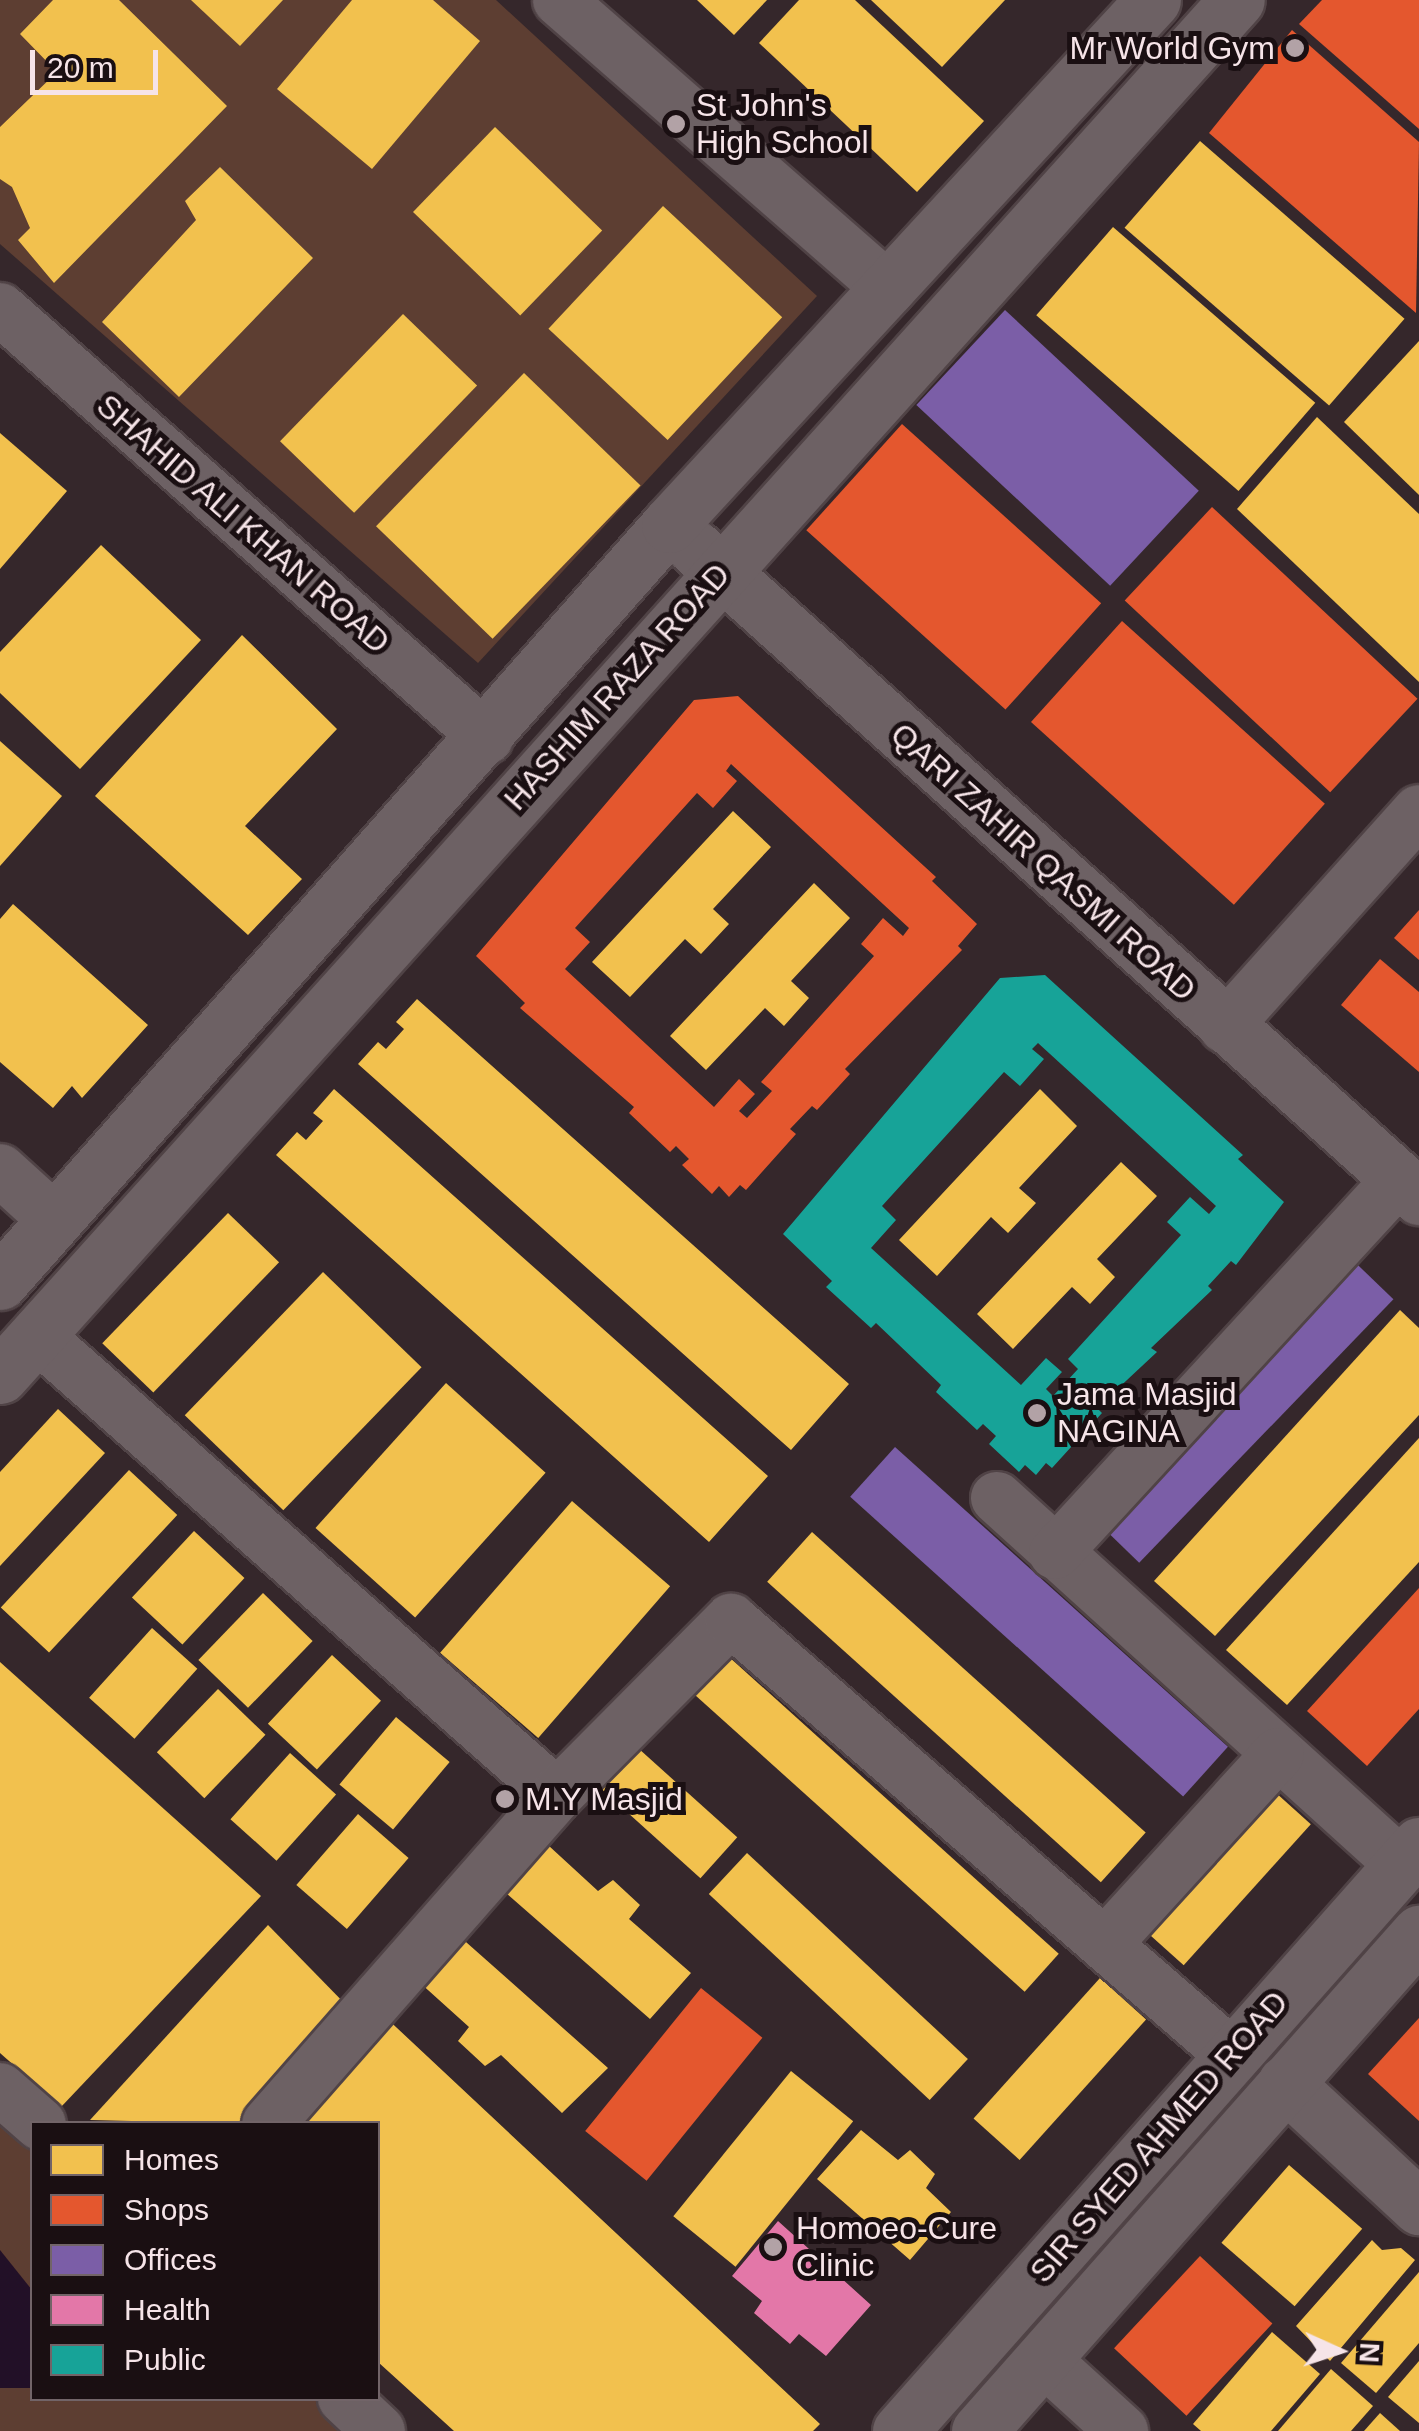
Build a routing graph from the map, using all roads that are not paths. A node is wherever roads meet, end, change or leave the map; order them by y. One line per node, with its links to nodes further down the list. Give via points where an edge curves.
1 (558, 0): 4 (street)
2 (1154, 0): 4 (street, HASHIM RAZA ROAD)
3 (1238, 0): 7 (street, HASHIM RAZA ROAD)
4 (888, 289): 6 (street, HASHIM RAZA ROAD)
5 (0, 310): 8 (street, SHAHID ALI KHAN ROAD)
6 (669, 525): 7 (street, QARI ZAHIR QASMI ROAD); 8 (street, HASHIM RAZA ROAD)
7 (720, 571): 10 (street, QARI ZAHIR QASMI ROAD); 15 (street, HASHIM RAZA ROAD)
8 (487, 738): 13 (street, HASHIM RAZA ROAD)
9 (1419, 811): 10 (street)
10 (1226, 1027): 12 (street, QARI ZAHIR QASMI ROAD)
11 (0, 1170): 13 (street)
12 (1409, 1188): 18 (street)
13 (55, 1220): 14 (street, HASHIM RAZA ROAD)
14 (0, 1282)
15 (36, 1335): 16 (street, HASHIM RAZA ROAD); 20 (street)
16 (0, 1376)
17 (996, 1498): 18 (street)
18 (1055, 1553): 19 (street)
19 (1278, 1754): 21 (street); 23 (street)
20 (557, 1795): 23 (street, via 731,1620); 28 (street)
21 (1410, 1855): 24 (street, SIR SYED AHMED ROAD)
22 (1419, 1933): 25 (street, SIR SYED AHMED ROAD)
23 (1104, 1944): 24 (street)
24 (1231, 2054): 33 (street, SIR SYED AHMED ROAD)
25 (1285, 2084): 29 (street); 30 (street, SIR SYED AHMED ROAD)
26 (0, 2089): 27 (street)
27 (37, 2121)
28 (271, 2121)
29 (1419, 2206)
30 (1043, 2359): 34 (street, SIR SYED AHMED ROAD); 35 (street)
31 (347, 2401): 32 (street)
32 (379, 2431)
33 (900, 2431)
34 (979, 2431)
35 (1122, 2431)

